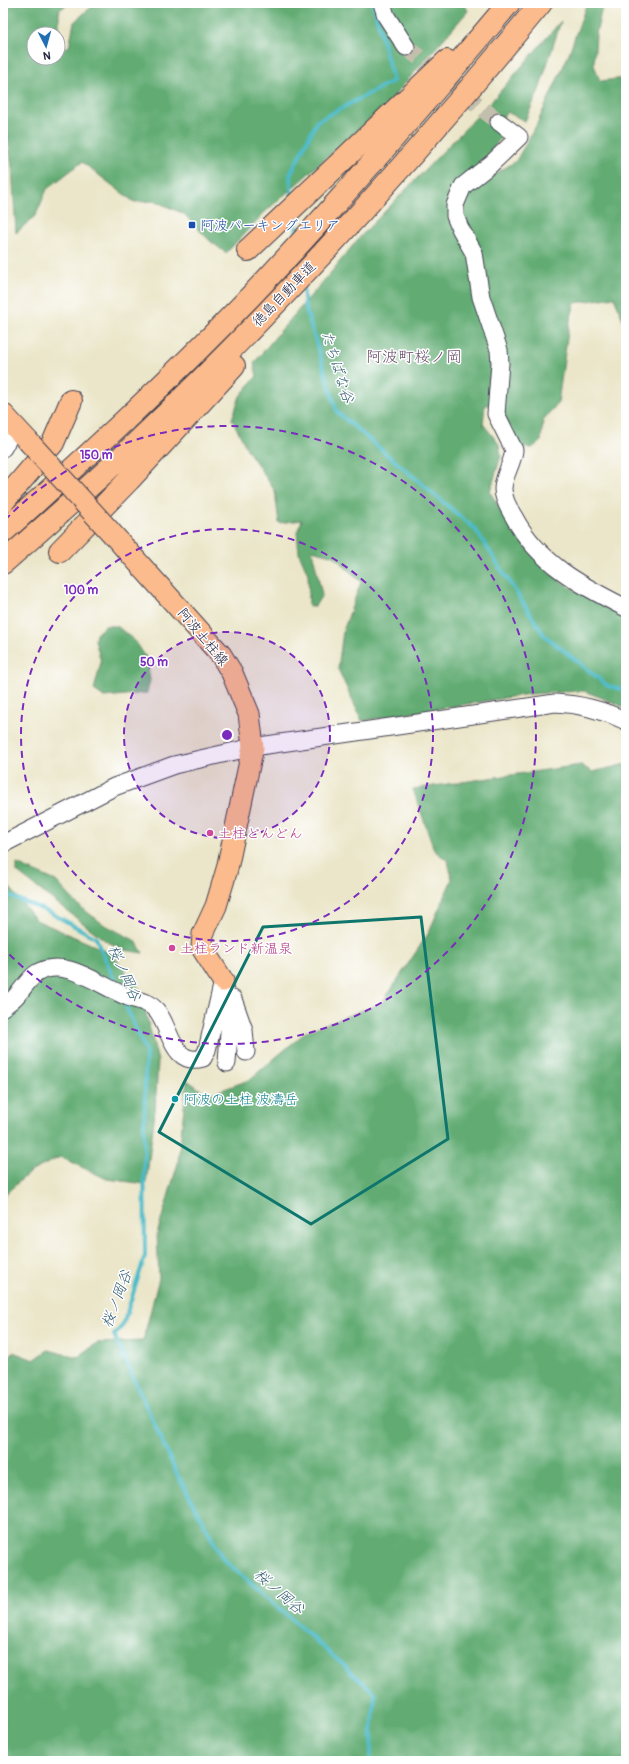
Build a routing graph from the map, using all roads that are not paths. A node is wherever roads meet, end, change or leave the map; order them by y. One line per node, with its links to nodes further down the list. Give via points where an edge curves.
1 (382, 3): 4 (street, via 386,16)
2 (542, 3): 7 (highway, 徳島自動車道, via 336,239)
3 (504, 9): 6 (highway, via 427,78); 12 (highway, 徳島自動車道, via 382,153 266,280 119,426)
4 (406, 46)
5 (499, 122): 15 (street, via 519,137 491,164 462,186 455,205 455,216 474,253 481,297 499,350 496,414 514,450 503,488 508,506 519,526 540,553 588,589)
6 (248, 250)
7 (271, 308): 13 (highway, via 237,363); 14 (highway, 徳島自動車道, via 133,446)
8 (71, 402): 11 (highway, via 53,443)
9 (15, 427): 10 (street); 17 (main road, 阿波土柱線, bridge, via 221,655 232,672 249,714)
10 (3, 448)
11 (3, 502)
12 (3, 532)
13 (60, 551)
14 (3, 563)
15 (626, 608)
16 (626, 721): 17 (street, via 600,710 555,703)
17 (253, 747): 18 (street, via 174,765 114,787); 19 (main road, 阿波土柱線, via 227,869 216,906 203,934 202,948)
18 (3, 844)
19 (223, 981): 20 (street, via 207,1050 203,1058 194,1060 182,1055 173,1044 157,1010 148,1002 128,997 71,970 53,968 37,973 16,997); 21 (street, via 235,1002 244,1030); 22 (street, via 230,1016)
20 (3, 1007)
21 (246, 1052)
22 (227, 1063)

